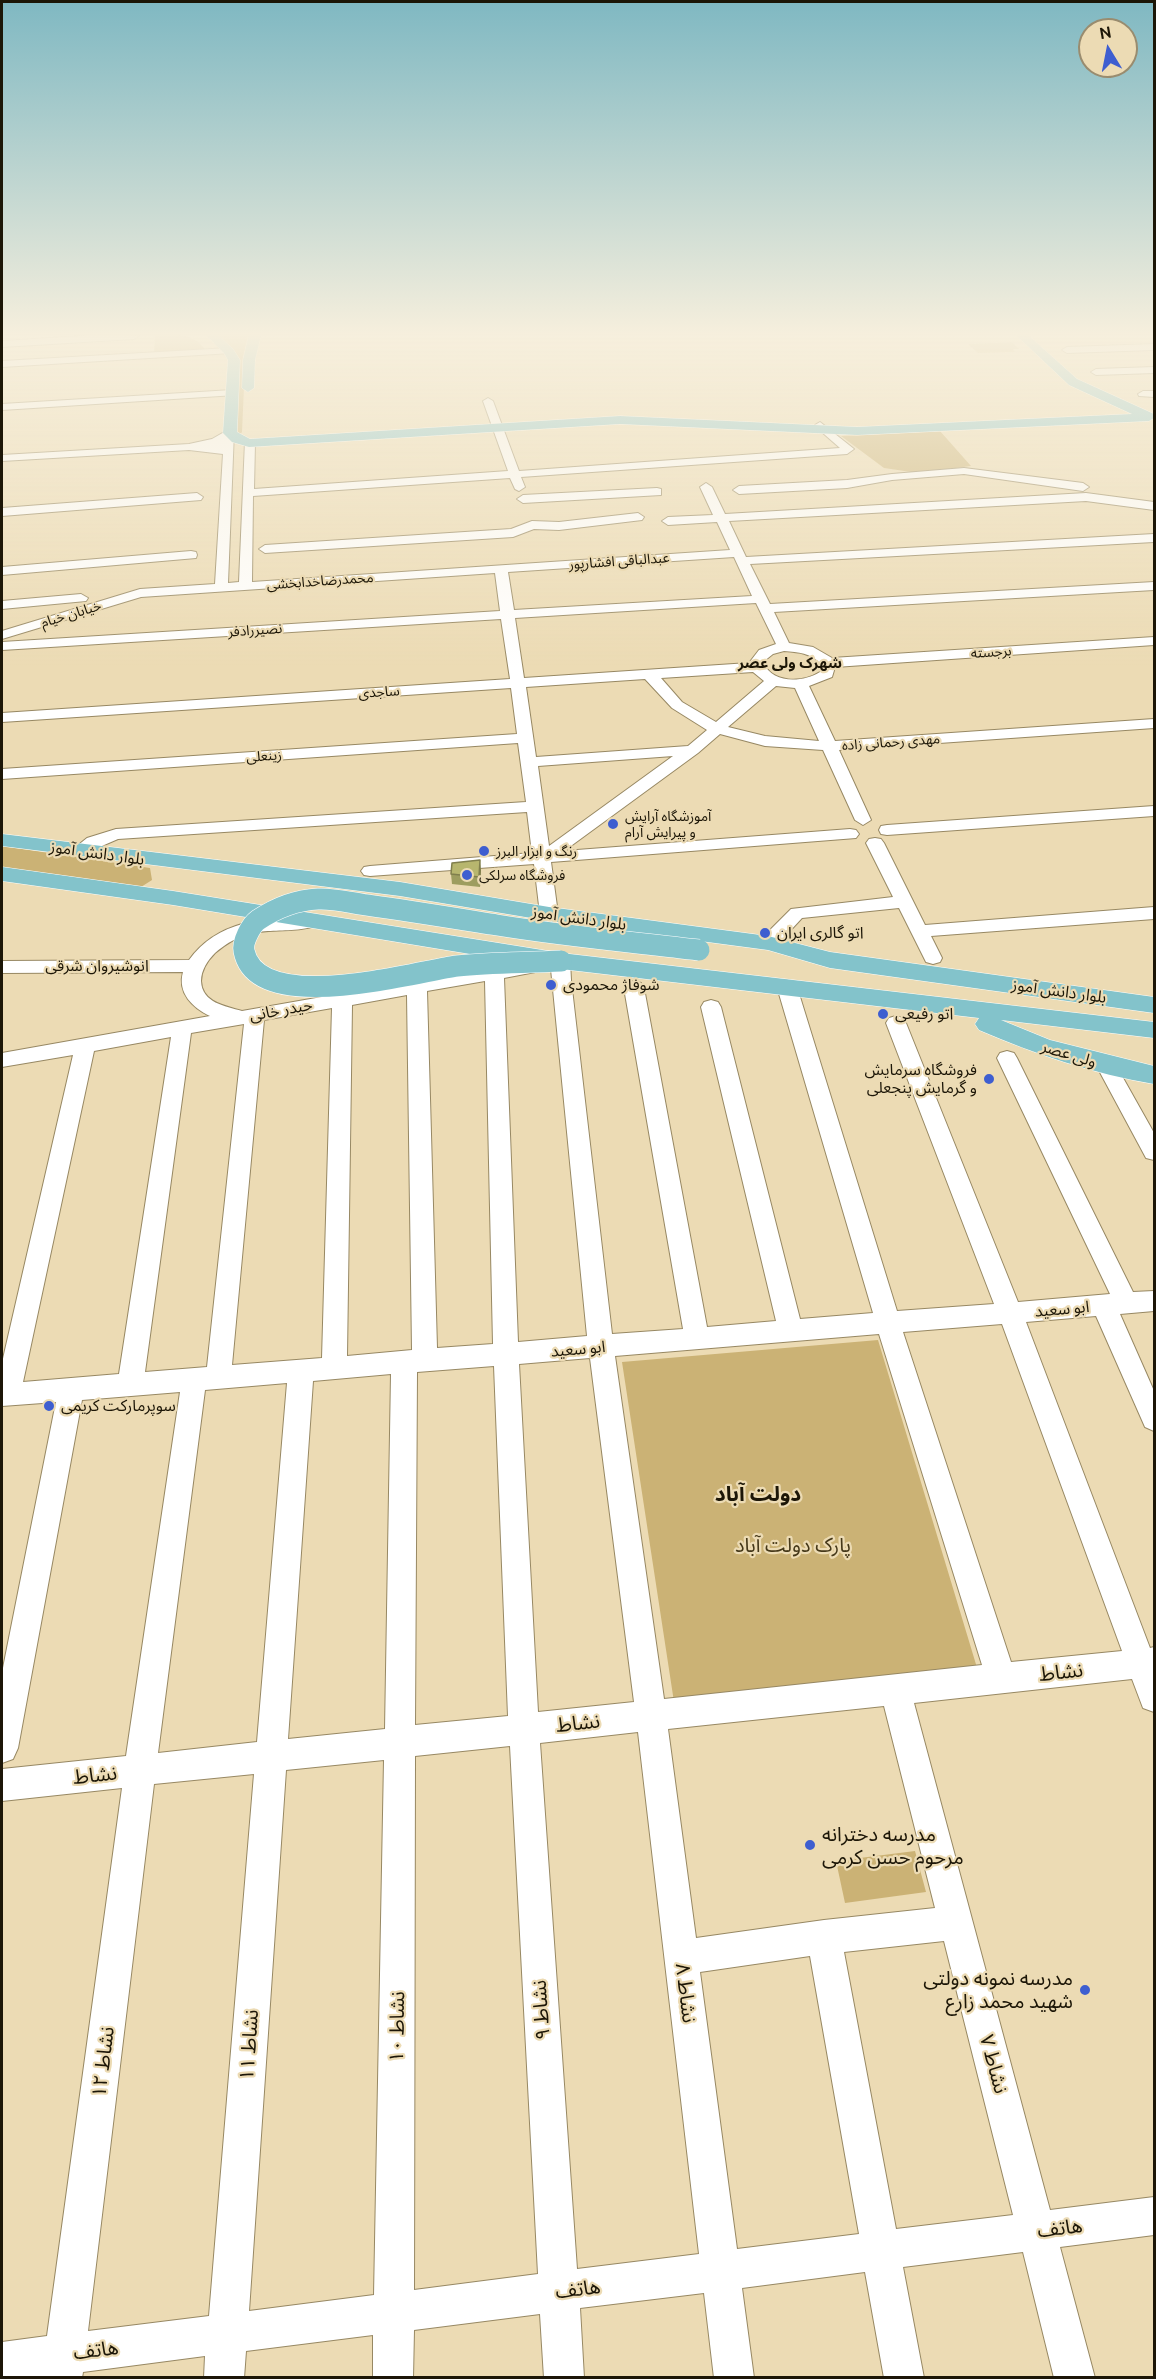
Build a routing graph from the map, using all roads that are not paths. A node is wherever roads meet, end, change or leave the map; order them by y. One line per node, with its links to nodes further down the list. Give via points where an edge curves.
1 (194, 446): 6 (street)
2 (229, 446): 7 (street)
3 (249, 446): 14 (street)
4 (505, 446): 9 (street)
5 (845, 446): 9 (street, via 847,451)
6 (189, 447): 7 (street); 8 (street)
7 (229, 452): 34 (street)
8 (2, 458)
9 (515, 474): 14 (street); 18 (street)
10 (706, 487): 20 (street)
11 (739, 489): 12 (street, via 847,484 964,471)
12 (1122, 489)
13 (657, 492): 18 (street)
14 (247, 493): 32 (street)
15 (197, 497): 17 (street)
16 (1155, 506): 20 (street, via 1086,497)
17 (2, 512)
18 (527, 512): 19 (street, via 570,525); 22 (street)
19 (638, 517)
20 (721, 518): 21 (street); 27 (street)
21 (668, 521)
22 (510, 536): 24 (street); 25 (street)
23 (1155, 538): 27 (street, عبدالباقی افشارپور)
24 (489, 546)
25 (265, 549)
26 (191, 555): 30 (street)
27 (740, 557): 29 (street, عبدالباقی افشارپور); 37 (street)
28 (472, 559): 31 (street)
29 (501, 569): 31 (street, محمدرضاخدابخشی); 39 (street)
30 (2, 571)
31 (457, 571): 32 (street, محمدرضاخدابخشی)
32 (245, 586): 34 (street, محمدرضاخدابخشی)
33 (1155, 586): 37 (street, نصیررادفر)
34 (220, 588): 35 (street, محمدرضاخدابخشی)
35 (140, 593): 40 (street, خیابان خیام)
36 (81, 598): 38 (street)
37 (763, 603): 39 (street, نصیررادفر); 42 (street)
38 (2, 605)
39 (508, 615): 40 (street, نصیررادفر); 47 (street)
40 (2, 640)
41 (1155, 641): 43 (street, برجسته)
42 (784, 647): 43 (street, via 816,652); 44 (street, via 765,652 756,662)
43 (828, 663): 48 (street, via 830,669 821,679)
44 (757, 667): 45 (street, ساجدی); 46 (street)
45 (649, 674): 47 (street, ساجدی); 51 (street, مهدی رحمانی زاده, via 678,705)
46 (774, 680): 48 (street); 51 (street)
47 (518, 683): 49 (street, ساجدی); 52 (street)
48 (801, 684): 53 (street)
49 (2, 718)
50 (1155, 724): 53 (street, مهدی رحمانی زاده)
51 (716, 728): 53 (street, مهدی رحمانی زاده, via 765,741); 54 (street)
52 (526, 738): 55 (street); 56 (street, زینعلی)
53 (830, 746): 59 (street)
54 (692, 750): 55 (street); 64 (street)
55 (530, 762): 57 (street)
56 (2, 774)
57 (535, 806): 63 (street, via 116,834); 64 (street)
58 (1155, 811): 61 (street)
59 (863, 820): 60 (street, via 851,825); 61 (street, via 877,822)
60 (850, 834): 61 (street, via 860,841); 64 (street)
61 (881, 836): 69 (street)
62 (2, 840): 63 (main road, بلوار دانش آموز)
63 (81, 850): 65 (main road, بلوار دانش آموز)
64 (542, 859): 66 (street); 71 (street)
65 (165, 862): 68 (main road, via 178,869 178,875 172,885); 71 (main road, بلوار دانش آموز, via 379,886)
66 (370, 871)
67 (2, 874): 68 (main road, بلوار دانش آموز)
68 (146, 895): 72 (main road, بلوار دانش آموز)
69 (905, 902): 73 (street); 74 (street, via 797,913)
70 (1155, 913): 73 (street)
71 (549, 914): 74 (main road, بلوار دانش آموز)
72 (309, 922): 77 (main road, بلوار دانش آموز); 80 (street, via 238,931 203,952)
73 (920, 931): 75 (street)
74 (768, 944): 76 (main road, بلوار دانش آموز)
75 (933, 958): 78 (main road); 85 (main road)
76 (830, 960): 77 (main road, bridge, via 699,950 318,899 286,905 256,921 243,949 248,963 262,977 279,986 297,987 356,984 459,966); 78 (main road, بلوار دانش آموز)
77 (561, 961): 81 (street, حیدر خانی); 84 (main road, بلوار دانش آموز); 109 (street, نشاط ۸)
78 (854, 962): 89 (main road, بلوار دانش آموز)
79 (2, 967): 80 (street, انوشیروان شرقی)
80 (191, 972): 82 (street, انوشیروان شرقی); 91 (street, via 198,999 208,1008)
81 (494, 972): 83 (street, حیدر خانی); 110 (street, نشاط ۹)
82 (2, 980)
83 (417, 986): 88 (street, حیدر خانی); 111 (street, نشاط ۱۰)
84 (787, 987): 87 (main road, بلوار دانش آموز); 106 (street)
85 (1155, 987)
86 (634, 988): 108 (street)
87 (859, 995): 93 (main road, via 880,1005); 95 (main road, بلوار دانش آموز)
88 (342, 1000): 91 (street, حیدر خانی); 112 (street)
89 (1155, 1005)
90 (711, 1007): 107 (street)
91 (250, 1016): 94 (street, حیدر خانی); 114 (street, نشاط ۱۲)
92 (896, 1023): 105 (street)
93 (987, 1024): 97 (main road); 100 (main road, ولی عصر, via 1042,1047)
94 (182, 1028): 96 (street, حیدر خانی); 115 (street)
95 (1155, 1030)
96 (85, 1045): 99 (street, حیدر خانی); 117 (street)
97 (1155, 1045)
98 (1007, 1058): 104 (street)
99 (2, 1060)
100 (1106, 1065): 101 (main road, ولی عصر); 102 (street)
101 (1155, 1075)
102 (1155, 1152)
103 (1155, 1302): 104 (street, ابو سعید)
104 (1115, 1305): 105 (street, ابو سعید); 118 (street)
105 (1010, 1313): 106 (street, ابو سعید); 119 (street)
106 (888, 1323): 107 (street, ابو سعید); 120 (street)
107 (791, 1331): 108 (street, ابو سعید)
108 (697, 1339): 109 (street, ابو سعید)
109 (601, 1347): 110 (street, ابو سعید); 123 (street, نشاط ۸)
110 (506, 1354): 111 (street, ابو سعید); 124 (street, نشاط ۹)
111 (415, 1362): 112 (street, ابو سعید); 125 (street, نشاط ۱۰)
112 (334, 1369): 113 (street, ابو سعید)
113 (301, 1371): 114 (street, ابو سعید); 127 (street, نشاط ۱۱)
114 (206, 1379): 115 (street, ابو سعید); 128 (street, نشاط ۱۲)
115 (130, 1385): 116 (street, ابو سعید)
116 (71, 1390): 117 (street, ابو سعید); 126 (street)
117 (4, 1395)
118 (1155, 1419)
119 (1148, 1662): 120 (street, نشاط); 122 (street)
120 (1001, 1678): 121 (street, نشاط)
121 (896, 1690): 123 (street, نشاط); 130 (street, نشاط ۷)
122 (1155, 1696)
123 (651, 1716): 124 (street, نشاط); 132 (street, نشاط ۸)
124 (524, 1729): 125 (street, نشاط); 137 (street, نشاط ۹)
125 (400, 1743): 127 (street, نشاط); 138 (street, نشاط ۱۰)
126 (2, 1748)
127 (271, 1757): 128 (street, نشاط); 139 (street, نشاط ۱۱)
128 (140, 1771): 129 (street, نشاط); 141 (street, نشاط ۱۲)
129 (2, 1785)
130 (956, 1923): 131 (street); 134 (street, نشاط ۷)
131 (824, 1937): 132 (street); 135 (street)
132 (682, 1957): 136 (street, نشاط ۸)
133 (1155, 2216): 134 (street, هاتف)
134 (1038, 2230): 135 (street, هاتف); 147 (street, نشاط ۷)
135 (881, 2250): 136 (street, هاتف); 146 (street)
136 (721, 2270): 137 (street, هاتف); 145 (street, نشاط ۸)
137 (559, 2291): 138 (street, هاتف); 144 (street, نشاط ۹)
138 (394, 2312): 139 (street, هاتف); 143 (street, نشاط ۱۰)
139 (227, 2333): 141 (street, هاتف); 142 (street, نشاط ۱۱)
140 (2, 2362): 141 (street, هاتف)
141 (64, 2366)
142 (224, 2378)
143 (393, 2378)
144 (564, 2378)
145 (734, 2378)
146 (904, 2378)
147 (1075, 2378)

